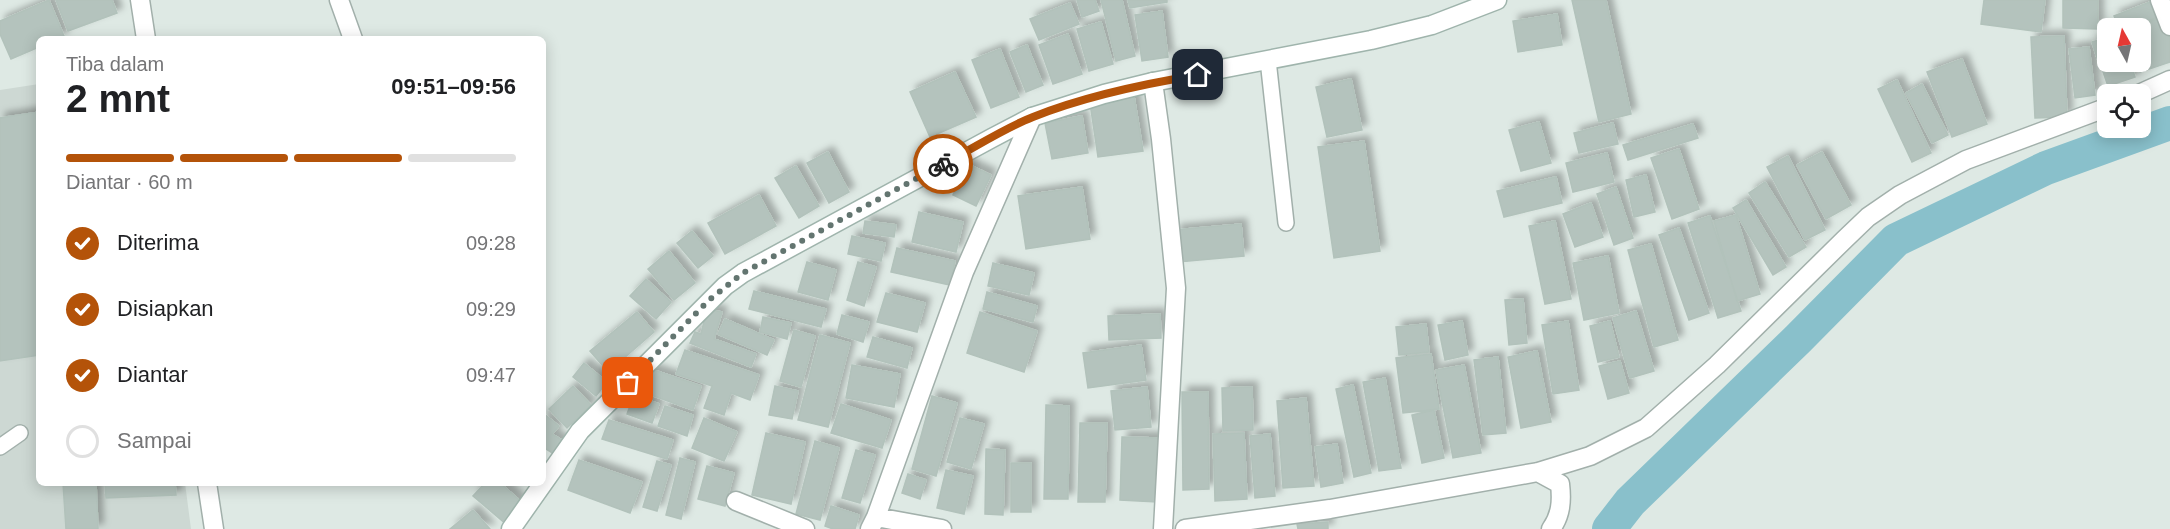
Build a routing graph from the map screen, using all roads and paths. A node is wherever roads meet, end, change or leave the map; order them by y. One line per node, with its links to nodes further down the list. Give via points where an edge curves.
1 (140, 0): 6 (street)
2 (339, 0): 7 (street)
3 (1497, 0): 8 (street, via 1432,25)
4 (2160, 0): 5 (street)
5 (2170, 26)
6 (146, 36)
7 (352, 36)
8 (1268, 60): 10 (street); 14 (lane)
9 (2170, 80): 11 (street)
10 (1153, 82): 13 (street); 27 (street, via 1176,288)
11 (2151, 89)
12 (2097, 111): 17 (street, via 1966,160 1900,195 1868,217 1717,365 1646,428 1590,456)
13 (1032, 117): 18 (street, via 753,267 725,286 580,431); 22 (street, via 964,272)
14 (1286, 223)
15 (20, 433): 16 (lane)
16 (0, 447)
17 (1538, 472): 28 (street); 29 (street, via 1560,484 1562,499)
18 (546, 479)
19 (207, 486): 23 (street)
20 (541, 486): 24 (street)
21 (736, 501): 25 (street)
22 (873, 523): 26 (street)
23 (214, 529)
24 (510, 529)
25 (806, 529)
26 (942, 529)
27 (1163, 529)
28 (1185, 529)
29 (1551, 529)

